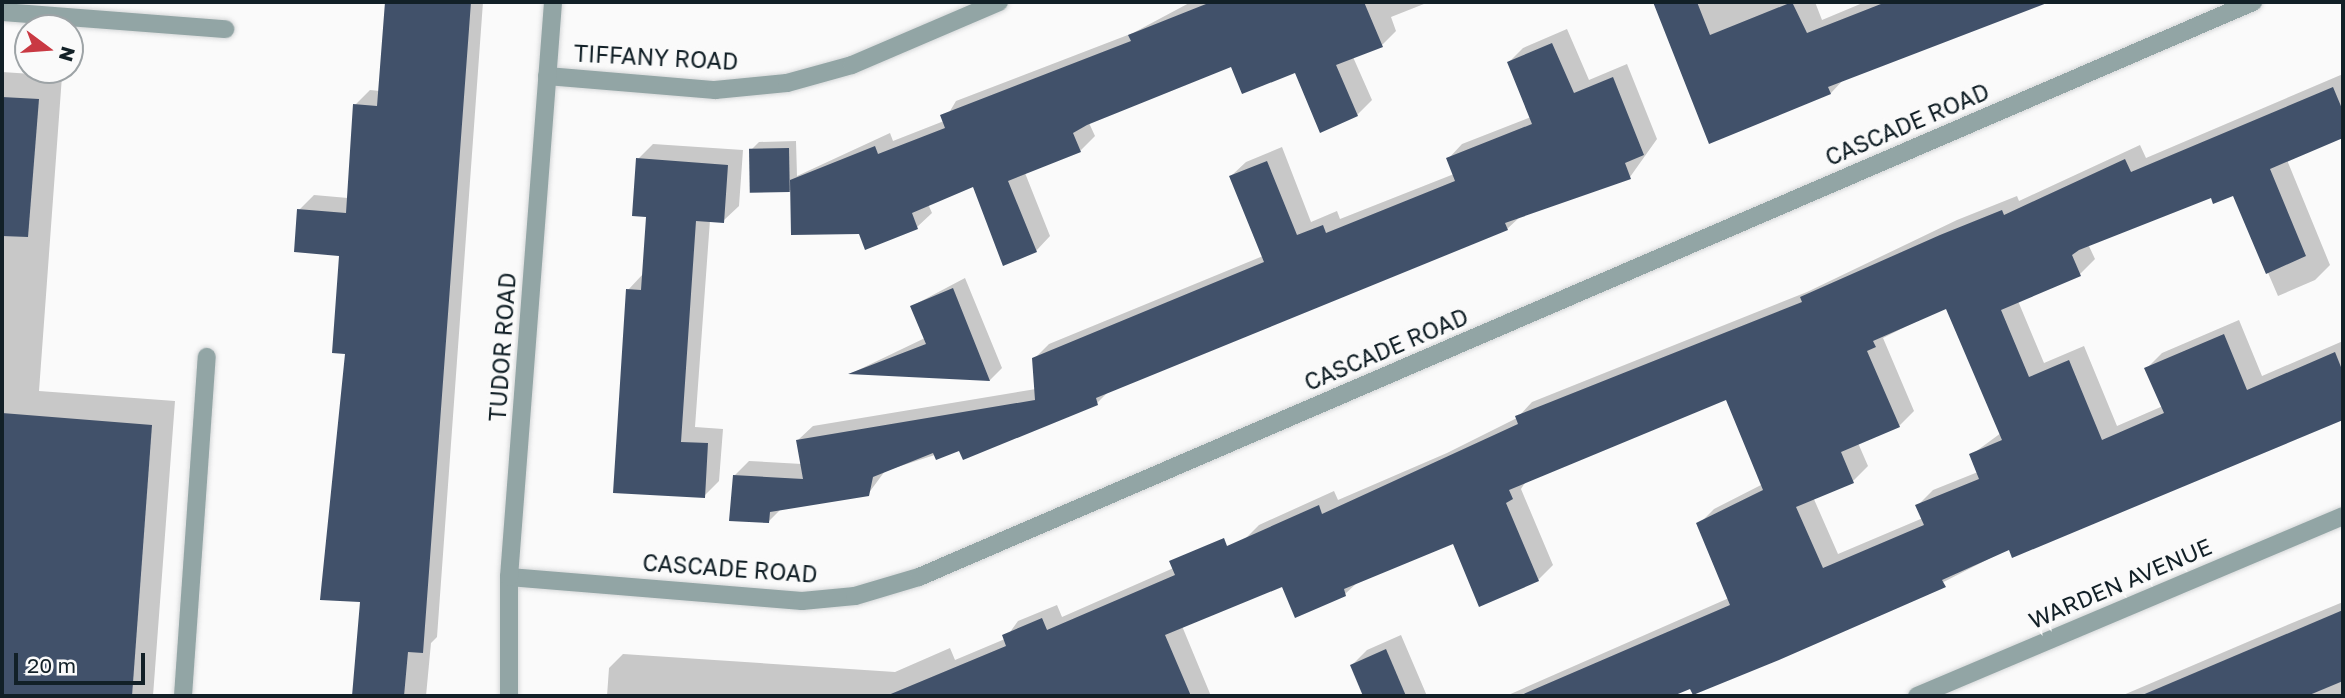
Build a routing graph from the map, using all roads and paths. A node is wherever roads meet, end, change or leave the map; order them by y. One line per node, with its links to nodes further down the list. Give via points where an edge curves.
1 (553, 2): 6 (street, TUDOR ROAD)
2 (999, 2): 6 (street, TIFFANY ROAD, via 852,65 787,83 715,90)
3 (2253, 2): 9 (street, CASCADE ROAD, via 919,577 855,596 802,601)
4 (2, 12): 5 (street)
5 (225, 29)
6 (547, 76): 9 (street, TUDOR ROAD)
7 (207, 357): 10 (street)
8 (2343, 516): 12 (street, WARDEN AVENUE)
9 (509, 577): 11 (street, TUDOR ROAD)
10 (183, 696)
11 (509, 696)
12 (1917, 696)

